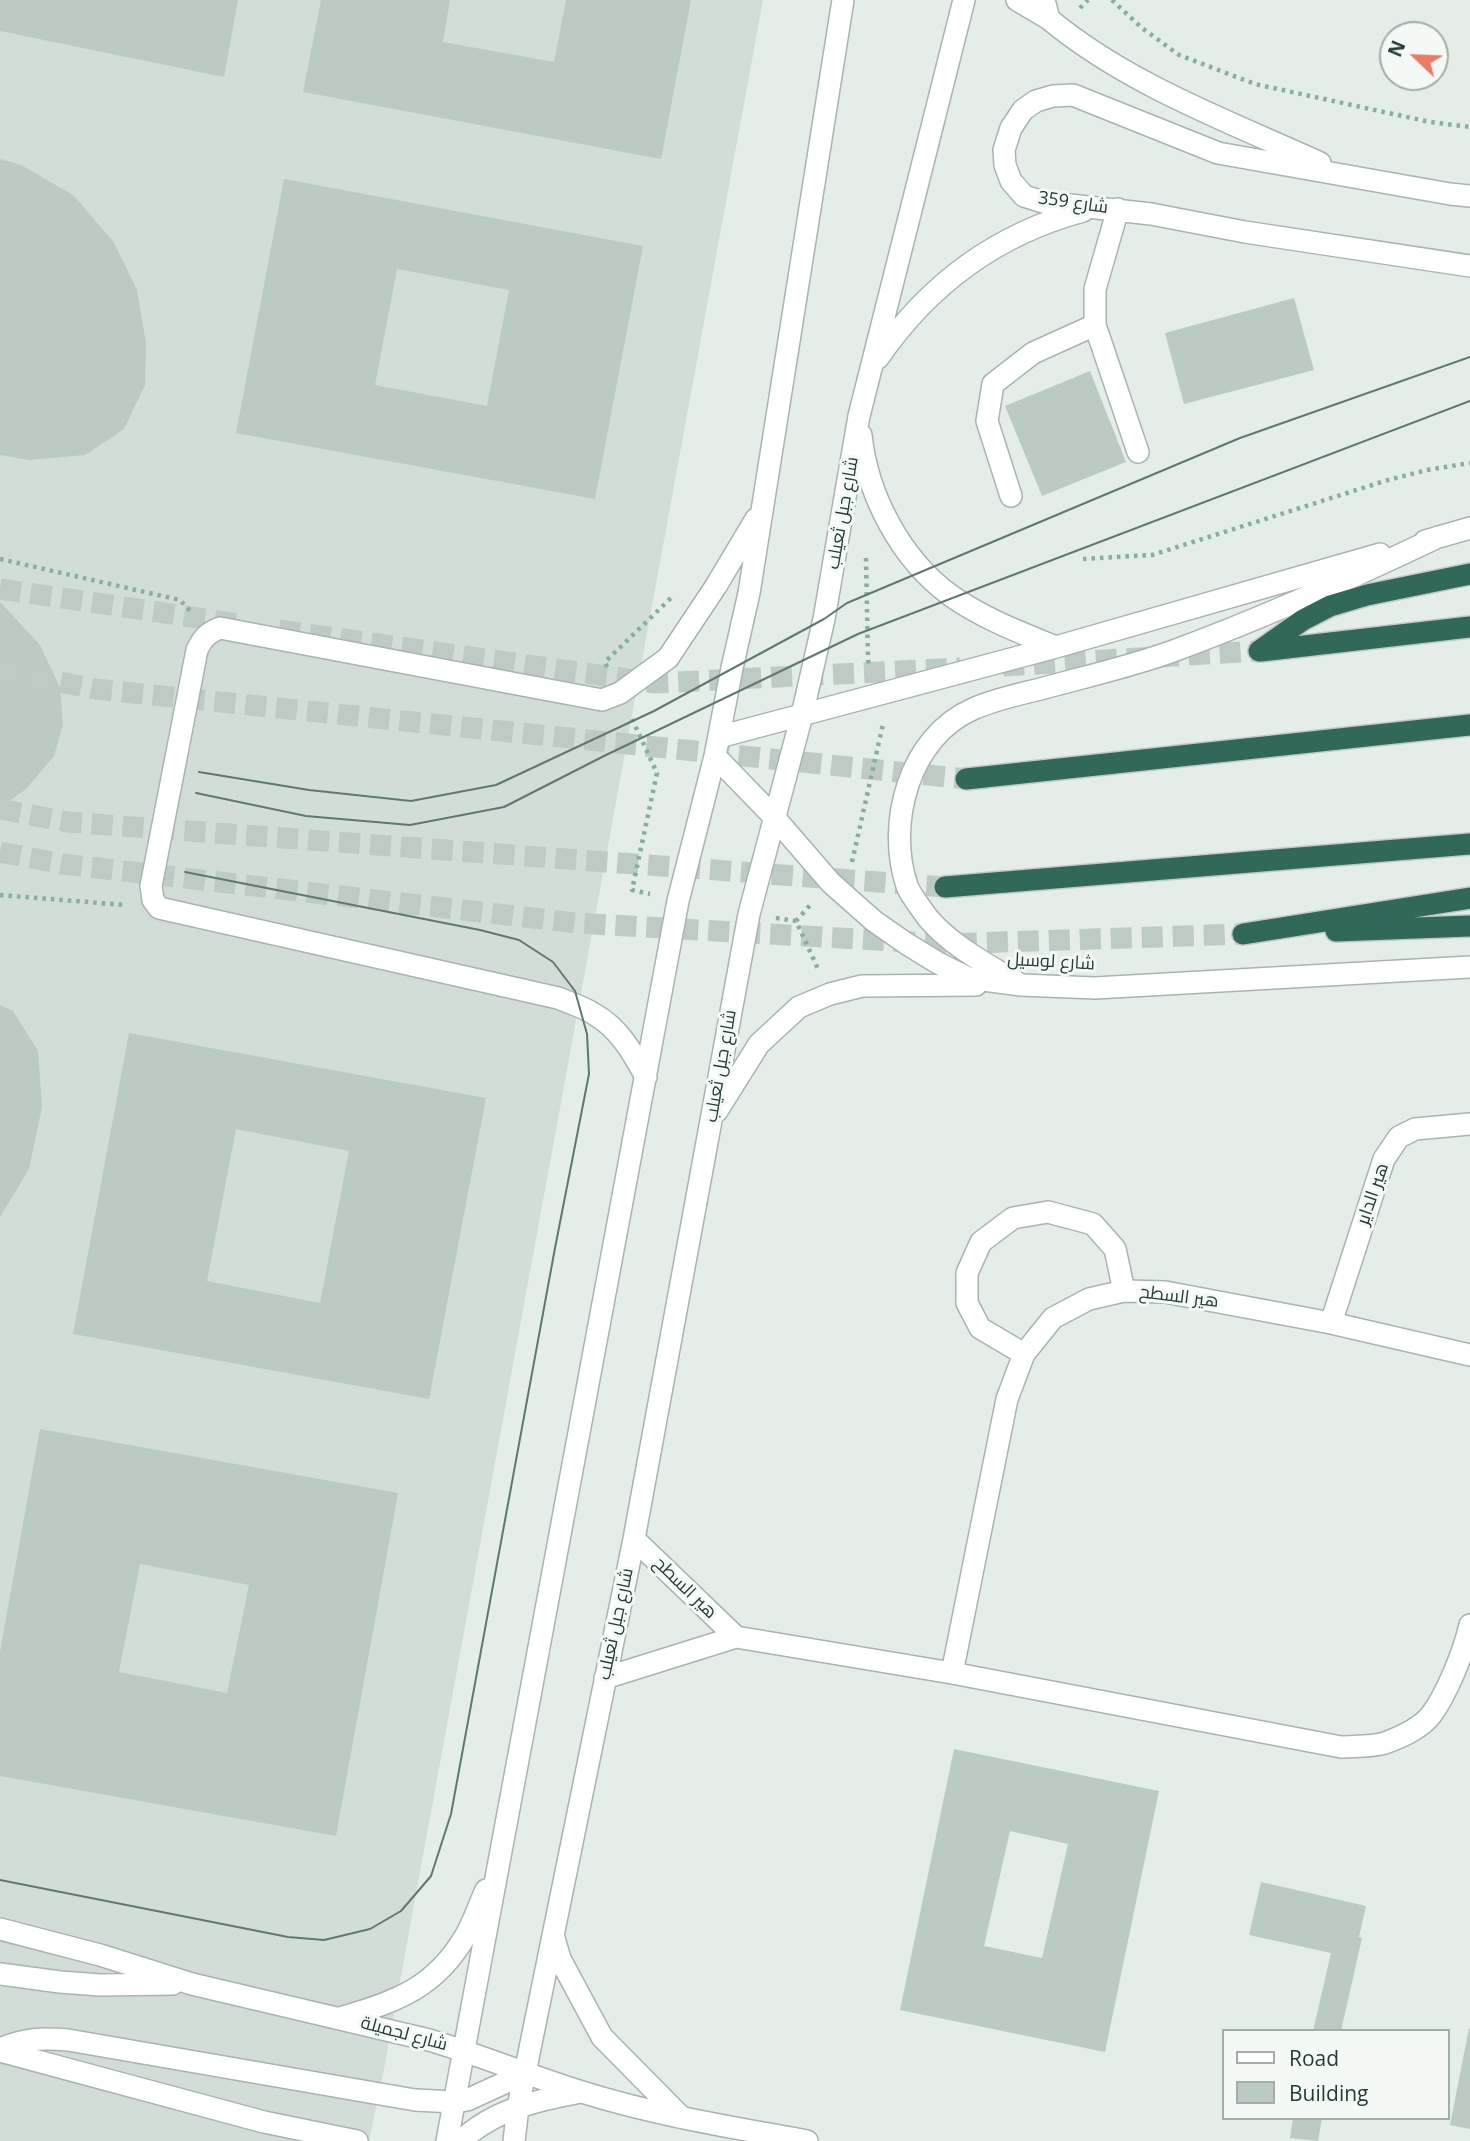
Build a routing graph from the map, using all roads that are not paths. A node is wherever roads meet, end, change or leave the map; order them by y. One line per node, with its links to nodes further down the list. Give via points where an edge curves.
1 (843, 0): 9 (street)
2 (858, 0): 9 (street)
3 (964, 0): 12 (street, شارع جبل ثعيلب)
4 (1017, 0): 5 (street)
5 (1046, 9): 6 (street, via 1114,64 1165,93)
6 (1347, 176): 7 (street, شارع 359); 8 (street, شارع 359, via 1218,153 1073,95 1036,101 1023,110 1004,150 1011,181 1024,196)
7 (1470, 196)
8 (1108, 208): 10 (street, شارع 359); 11 (street); 12 (street, via 1064,216 1031,229 969,264 914,311)
9 (808, 218): 16 (street)
10 (1470, 266)
11 (1095, 325): 14 (street); 15 (street, via 1033,353 993,384 987,421)
12 (871, 368): 13 (street, شارع جبل ثعيلب)
13 (859, 416): 21 (street, via 863,450 885,516 924,571 979,614); 22 (street, شارع جبل ثعيلب, via 824,619)
14 (1138, 452)
15 (1012, 496)
16 (763, 508): 24 (street); 33 (street, via 668,658 620,693 602,700 220,628 209,632 197,650 151,886 159,908 558,998 595,1014 616,1030)
17 (1470, 528): 18 (street)
18 (1438, 537): 21 (street); 32 (street, via 1343,582 1176,650 972,709 945,727 924,752 901,806 899,850 908,888 951,941)
19 (1470, 575): 20 (highway, via 1330,606 1259,652)
20 (1470, 627)
21 (1056, 647): 22 (street)
22 (802, 715): 24 (street); 26 (street, شارع جبل ثعيلب)
23 (1470, 724): 25 (highway)
24 (717, 747): 26 (street, شارع لوسيل); 33 (street, via 678,901)
25 (967, 779)
26 (774, 817): 32 (street, شارع لوسيل, via 831,883 874,921 968,978); 34 (street, شارع جبل ثعيلب, via 749,914)
27 (1470, 844): 28 (highway)
28 (945, 887)
29 (1470, 898): 30 (highway, via 1243,934)
30 (1470, 926)
31 (1470, 967): 32 (street, شارع لوسيل, via 1094,988)
32 (1021, 985): 34 (street, via 862,986 799,1007 760,1044)
33 (646, 1077): 45 (street)
34 (710, 1122): 40 (street, شارع جبل ثعيلب)
35 (1470, 1124): 37 (street, هير الداير, via 1415,1129 1399,1137 1384,1159)
36 (1124, 1291): 37 (street, هير السطح, via 1165,1292); 38 (street, هير السطح, via 1089,1299 1054,1318); 38 (street, via 1115,1249 1093,1224 1048,1212 1013,1218 981,1242 967,1273 967,1303 980,1328)
37 (1331, 1323): 39 (street, هير السطح)
38 (1024, 1354): 43 (street, هير السطح, via 1007,1398)
39 (1470, 1355)
40 (634, 1539): 42 (street, هير السطح); 44 (street, شارع جبل ثعيلب)
41 (1470, 1625): 43 (street, هير السطح, via 1431,1715 1415,1729 1382,1744 1341,1747)
42 (736, 1637): 43 (street, هير السطح); 44 (street, هير السطح)
43 (952, 1674)
44 (605, 1678): 47 (street, شارع جبل ثعيلب)
45 (502, 1853): 50 (street, via 467,1934 447,1962 425,1984 403,1996); 52 (street)
46 (0, 1929): 49 (street, شارع لجميلة)
47 (554, 1936): 53 (street, شارع جبل ثعيلب); 57 (street, via 560,1959 602,2036)
48 (0, 1975): 49 (street, via 100,1985)
49 (192, 1984): 50 (street, شارع لجميلة)
50 (340, 2018): 52 (street, شارع لجميلة)
51 (0, 2050): 55 (street, via 21,2040 68,2040 415,2100); 58 (street)
52 (464, 2050): 53 (street, شارع لجميلة); 55 (street)
53 (526, 2073): 54 (street, شارع لجميلة); 55 (street); 56 (street, شارع جبل ثعيلب)
54 (583, 2092): 56 (street); 57 (street, شارع لجميلة)
55 (455, 2102): 61 (street)
56 (518, 2107): 62 (street, via 492,2118); 63 (street, شارع جبل ثعيلب)
57 (682, 2119): 64 (street, شارع لجميلة)
58 (264, 2122): 59 (street); 60 (street)
59 (297, 2141)
60 (357, 2141)
61 (447, 2141)
62 (461, 2141)
63 (514, 2141)
64 (807, 2141)

